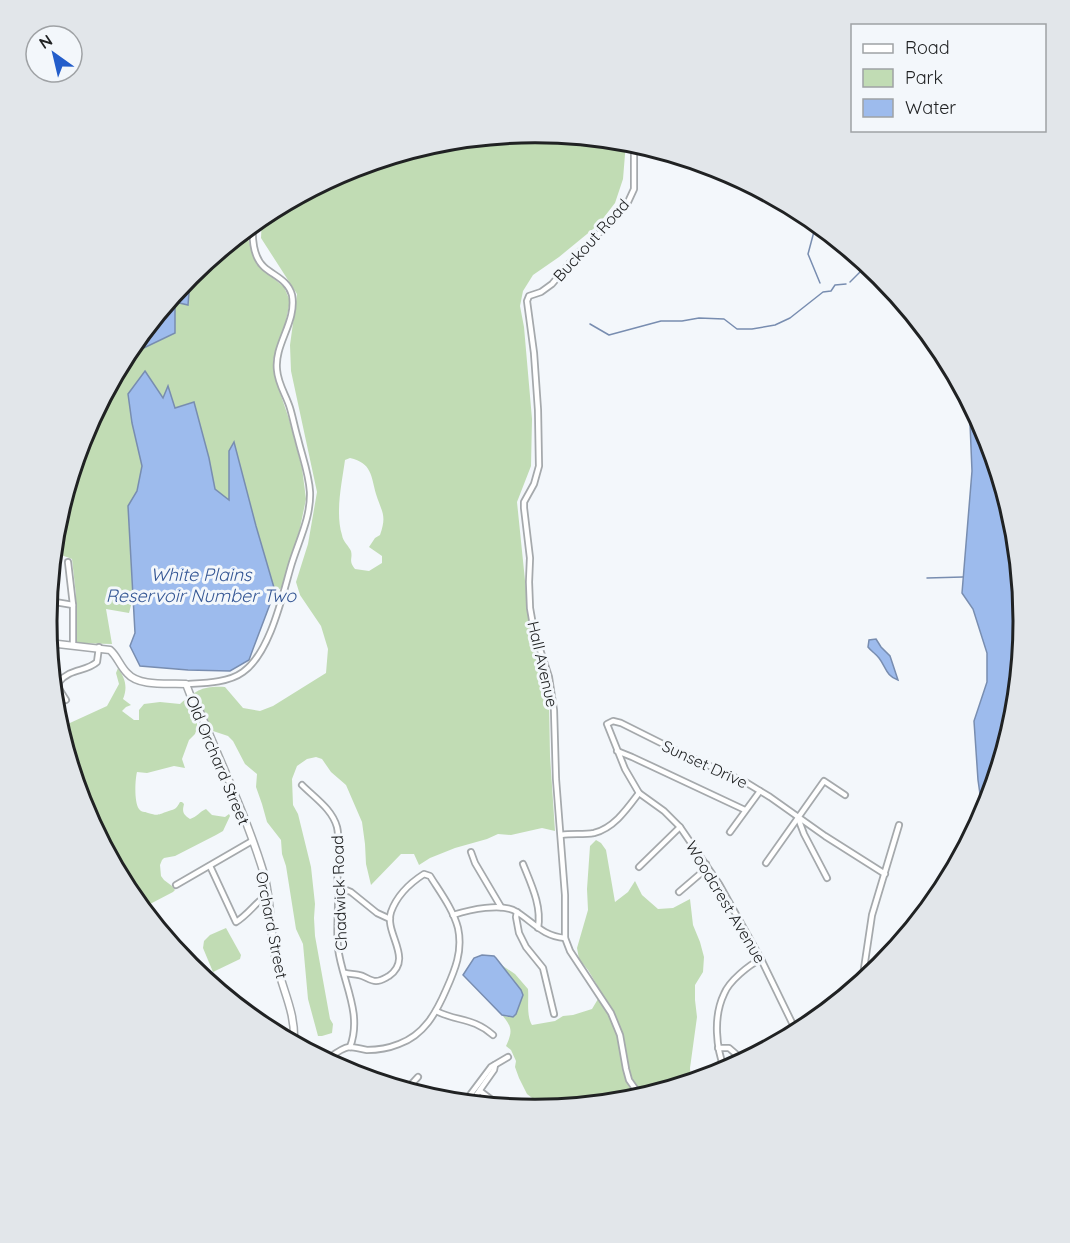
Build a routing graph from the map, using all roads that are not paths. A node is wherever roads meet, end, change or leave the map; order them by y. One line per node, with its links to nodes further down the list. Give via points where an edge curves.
1 (633, 154): 3 (street, Buckout Road, via 634,189 628,202 552,284)
2 (252, 236): 11 (street, Old Orchard Street, via 261,264 284,282 292,297 291,318 276,367 308,477 307,516 274,622 255,661 234,677)
3 (536, 294): 25 (street, Hall Avenue, via 529,296 526,306 534,353 539,466 524,508 530,608 554,710)
4 (68, 562): 6 (street)
5 (58, 602): 6 (street)
6 (73, 605): 8 (street)
7 (58, 644): 8 (street)
8 (73, 645): 9 (street)
9 (99, 647): 10 (street, via 93,666); 11 (street, via 111,650 135,680)
10 (61, 680)
11 (186, 684): 26 (street, Old Orchard Street)
12 (63, 695): 13 (street)
13 (66, 700)
14 (608, 722): 15 (street, Woodcrest Avenue); 17 (street, Sunset Drive, via 621,723)
15 (616, 751): 18 (street, Woodcrest Avenue); 20 (street)
16 (302, 785): 36 (street, Chadwick Road, via 324,805 336,824)
17 (760, 791): 20 (street); 21 (street, Sunset Drive)
18 (639, 793): 23 (street, Woodcrest Avenue); 25 (street, via 621,817 604,829)
19 (846, 795): 21 (street, via 824,781)
20 (745, 810): 24 (street)
21 (798, 818): 28 (street); 33 (street, Sunset Drive); 34 (street)
22 (899, 825): 33 (street)
23 (680, 827): 30 (street, Woodcrest Avenue); 32 (street)
24 (730, 832)
25 (561, 835): 44 (street, Hall Avenue)
26 (252, 841): 31 (street); 38 (street, Orchard Street)
27 (471, 852): 39 (street)
28 (766, 863)
29 (524, 864): 43 (street, via 538,907)
30 (706, 864): 37 (street); 45 (street, Woodcrest Avenue)
31 (210, 866): 35 (street); 38 (street, via 236,922)
32 (639, 867)
33 (885, 874): 46 (street, via 872,915)
34 (827, 878)
35 (176, 885)
36 (339, 887): 42 (street); 47 (street, Chadwick Road, via 338,949)
37 (679, 892)
38 (268, 894): 51 (street, Orchard Street, via 275,955)
39 (501, 907): 40 (street); 41 (street)
40 (517, 912): 43 (street); 49 (street, via 519,933 543,968)
41 (453, 915): 42 (street, via 430,876 424,874 409,884); 48 (street, via 459,957)
42 (390, 919): 47 (street, via 399,955 394,971 374,981)
43 (538, 928): 44 (street)
44 (565, 938): 62 (street, Hall Avenue, via 611,1012 629,1080)
45 (761, 959): 50 (street, Woodcrest Avenue); 54 (street, via 723,994)
46 (864, 967)
47 (345, 973): 53 (street, Chadwick Road, via 353,1007)
48 (436, 1011): 52 (street, via 474,1022); 53 (street, via 427,1024 402,1043 369,1050)
49 (554, 1014)
50 (793, 1024)
51 (295, 1034)
52 (493, 1035)
53 (350, 1047): 56 (street)
54 (718, 1048): 55 (street, via 729,1048); 58 (street)
55 (736, 1054)
56 (334, 1055)
57 (508, 1057): 59 (street)
58 (722, 1061)
59 (495, 1065): 63 (street); 64 (street)
60 (418, 1077): 61 (street)
61 (412, 1083)
62 (635, 1088)
63 (480, 1091): 65 (street); 66 (street)
64 (470, 1095)
65 (477, 1095)
66 (487, 1096)

